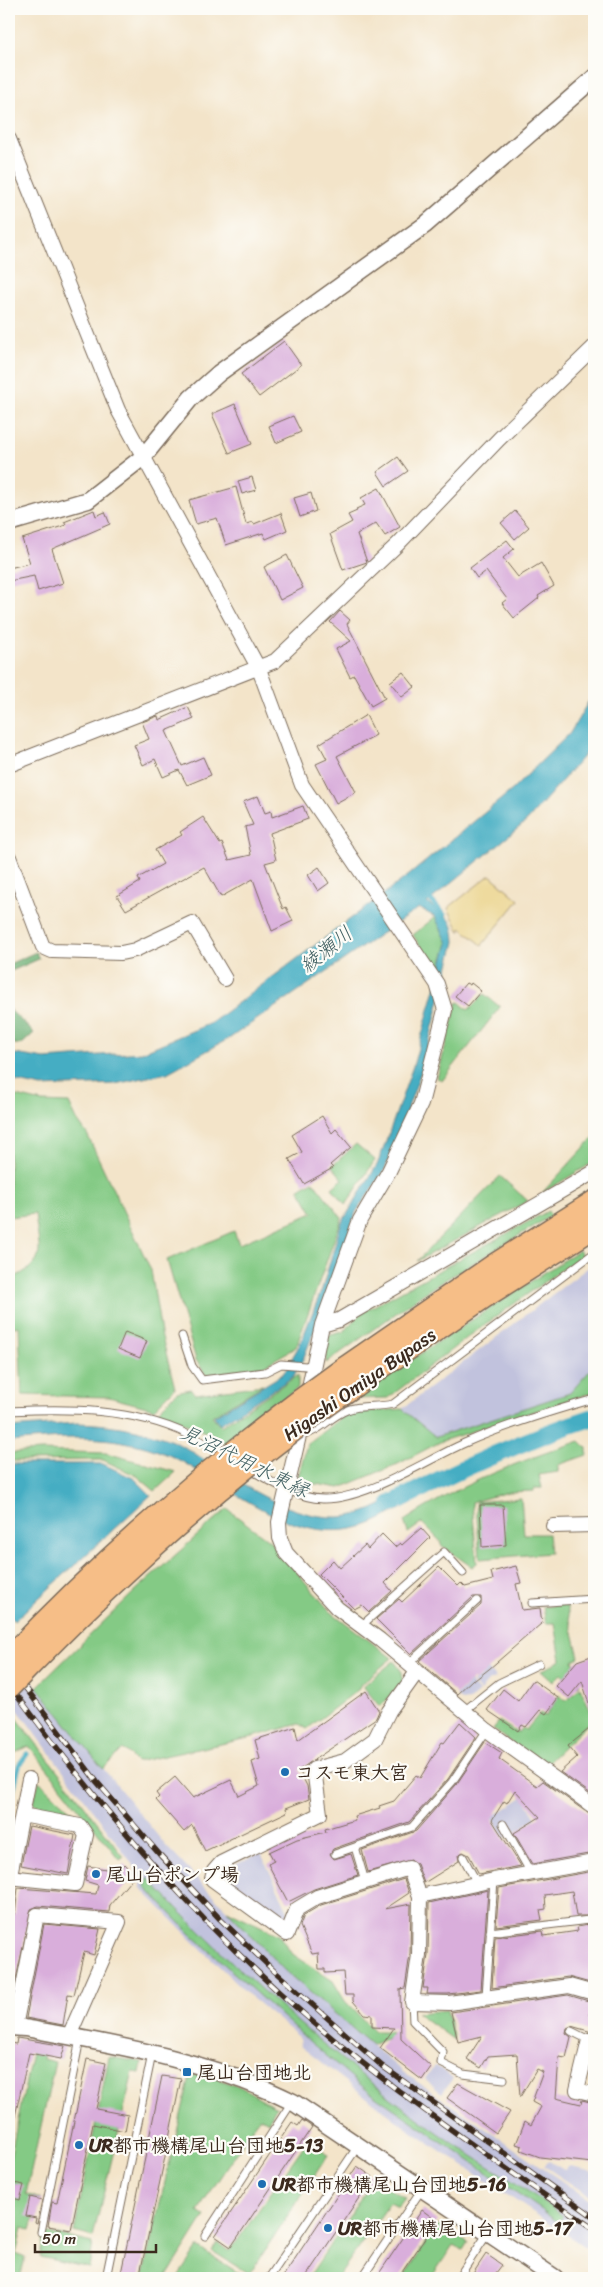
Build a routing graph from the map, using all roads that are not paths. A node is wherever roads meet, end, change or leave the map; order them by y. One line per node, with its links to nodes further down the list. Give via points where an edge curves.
1 (594, 78): 4 (street, via 425,225 219,373 191,398)
2 (9, 139): 4 (street, via 118,410)
3 (594, 346): 6 (street, via 392,550 275,661)
4 (143, 457): 5 (street, via 88,500); 6 (street)
5 (9, 522)
6 (259, 669): 7 (street); 14 (street, via 302,786 433,979 444,1000 445,1010 421,1104 389,1171 360,1220)
7 (9, 765)
8 (9, 857): 9 (street, via 43,947 52,952 121,953 135,950 192,923)
9 (226, 979)
10 (594, 1172): 14 (street, via 339,1320)
11 (594, 1202): 17 (highway, Higashi Omiya Bypass, via 460,1288)
12 (594, 1227): 17 (highway, Higashi Omiya Bypass)
13 (594, 1253): 20 (lane, via 393,1404 346,1410 313,1433)
14 (322, 1326): 16 (street)
15 (182, 1336): 16 (lane, via 192,1366 202,1380 265,1372 280,1364)
16 (310, 1364): 20 (street)
17 (350, 1376): 29 (highway, Higashi Omiya Bypass, bridge, via 276,1419 188,1490 100,1567); 32 (highway, Higashi Omiya Bypass, bridge, via 292,1430 205,1500 97,1599)
18 (594, 1400): 21 (lane, via 468,1441 386,1481 345,1496 322,1499)
19 (9, 1411): 21 (lane, via 54,1409 143,1419 188,1435)
20 (300, 1436): 21 (street)
21 (286, 1494): 28 (street, via 279,1522 280,1538 286,1553 337,1608)
22 (594, 1525): 23 (street)
23 (553, 1526)
24 (463, 1573): 28 (lane, via 444,1552)
25 (594, 1599): 27 (lane)
26 (477, 1601): 31 (lane)
27 (532, 1603)
28 (360, 1627): 31 (street)
29 (9, 1659)
30 (539, 1664): 33 (lane, via 499,1683)
31 (412, 1668): 33 (street); 46 (street, via 375,1739 344,1761 314,1769 320,1814 221,1863 212,1879 288,1934 297,1909 317,1897)
32 (9, 1687)
33 (464, 1711): 34 (street)
34 (487, 1730): 36 (street); 39 (lane, via 452,1782 412,1827)
35 (29, 1779): 37 (street)
36 (594, 1807)
37 (22, 1815): 44 (street); 44 (street, via 80,1826 86,1835 75,1884)
38 (503, 1824): 43 (lane)
39 (355, 1847): 40 (lane); 46 (lane)
40 (336, 1854)
41 (463, 1857): 47 (lane)
42 (594, 1862): 43 (street)
43 (531, 1874): 45 (street)
44 (9, 1878)
45 (494, 1880): 47 (street); 50 (lane)
46 (365, 1881): 48 (street, via 409,1868)
47 (477, 1883): 48 (street)
48 (420, 1896): 53 (street, via 419,1954)
49 (594, 1921): 50 (lane)
50 (490, 1932): 52 (lane)
51 (594, 1993): 52 (street, via 569,1986)
52 (486, 1996): 53 (street, via 449,2002)
53 (412, 2002): 59 (lane, via 413,2021 443,2052 441,2062 462,2074)
54 (12, 2027): 56 (street); 56 (street, via 37,1915 119,1922)
55 (571, 2031): 57 (lane)
56 (75, 2038): 58 (street); 64 (lane)
57 (593, 2039): 60 (street, via 576,2090)
58 (152, 2054): 61 (street, via 229,2073); 68 (lane)
59 (504, 2079)
60 (594, 2094)
61 (293, 2102): 62 (street); 66 (lane)
62 (359, 2145): 63 (street); 69 (lane)
63 (422, 2189): 65 (street); 70 (lane)
64 (42, 2232)
65 (488, 2233): 67 (street); 71 (lane)
66 (205, 2236)
67 (552, 2277)
68 (106, 2278)
69 (269, 2278)
70 (362, 2278)
71 (458, 2278)

